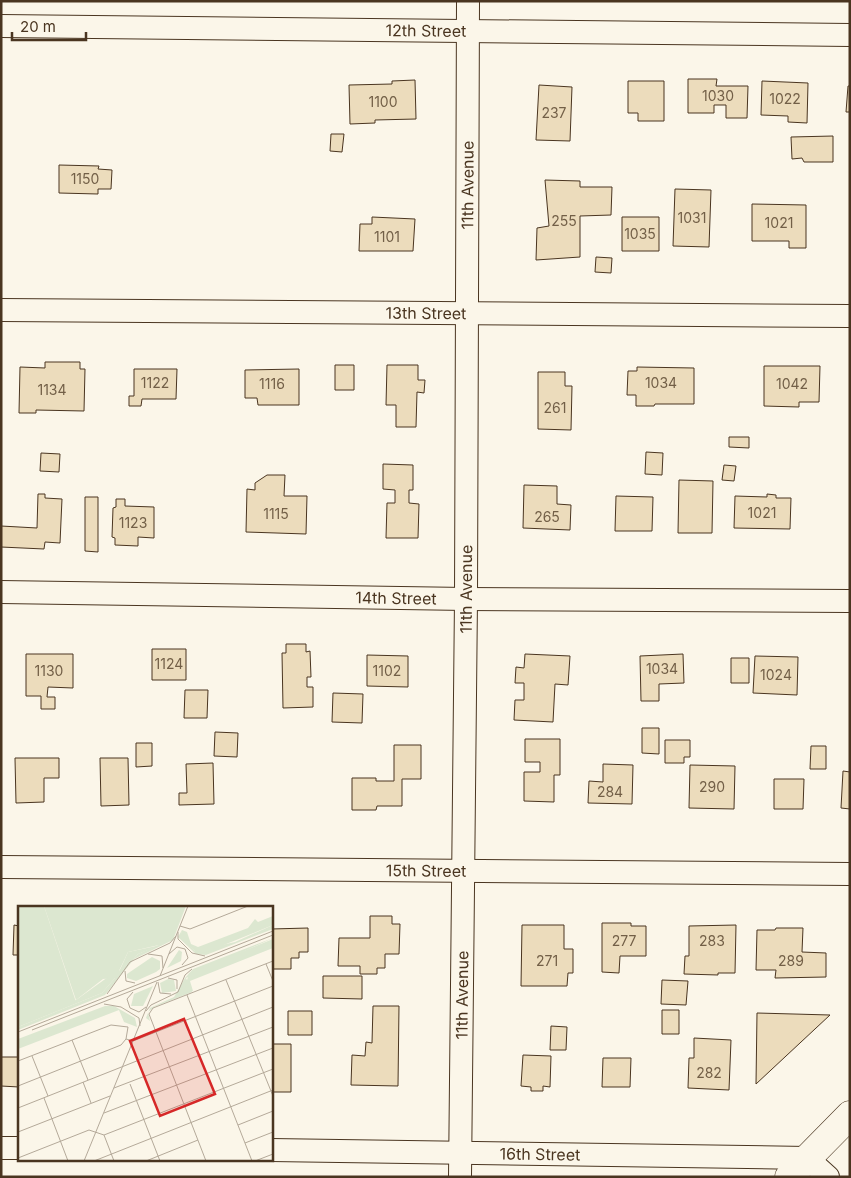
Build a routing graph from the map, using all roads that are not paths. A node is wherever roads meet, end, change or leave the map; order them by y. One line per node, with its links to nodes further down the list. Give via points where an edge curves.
1 (468, 1): 3 (street, 11th Avenue)
2 (1, 26): 3 (street, 12th Street)
3 (468, 32): 4 (street, 12th Street); 6 (street, 11th Avenue)
4 (850, 35)
5 (1, 310): 6 (street, 13th Street)
6 (467, 313): 7 (street, 13th Street); 9 (street, 11th Avenue)
7 (850, 316)
8 (1, 592): 9 (street, 14th Street)
9 (466, 599): 10 (street, 14th Street); 12 (street, 11th Avenue)
10 (850, 601)
11 (1, 867): 12 (street, 15th Street)
12 (462, 871): 13 (street, 15th Street); 18 (street, 11th Avenue)
13 (850, 874)
14 (850, 1115): 19 (main road)
15 (1, 1148): 16 (street)
16 (18, 1148)
17 (272, 1150): 18 (street, 16th Street)
18 (460, 1154): 19 (street, 16th Street); 20 (street, 11th Avenue)
19 (798, 1167): 21 (street)
20 (460, 1177)
21 (828, 1177)

